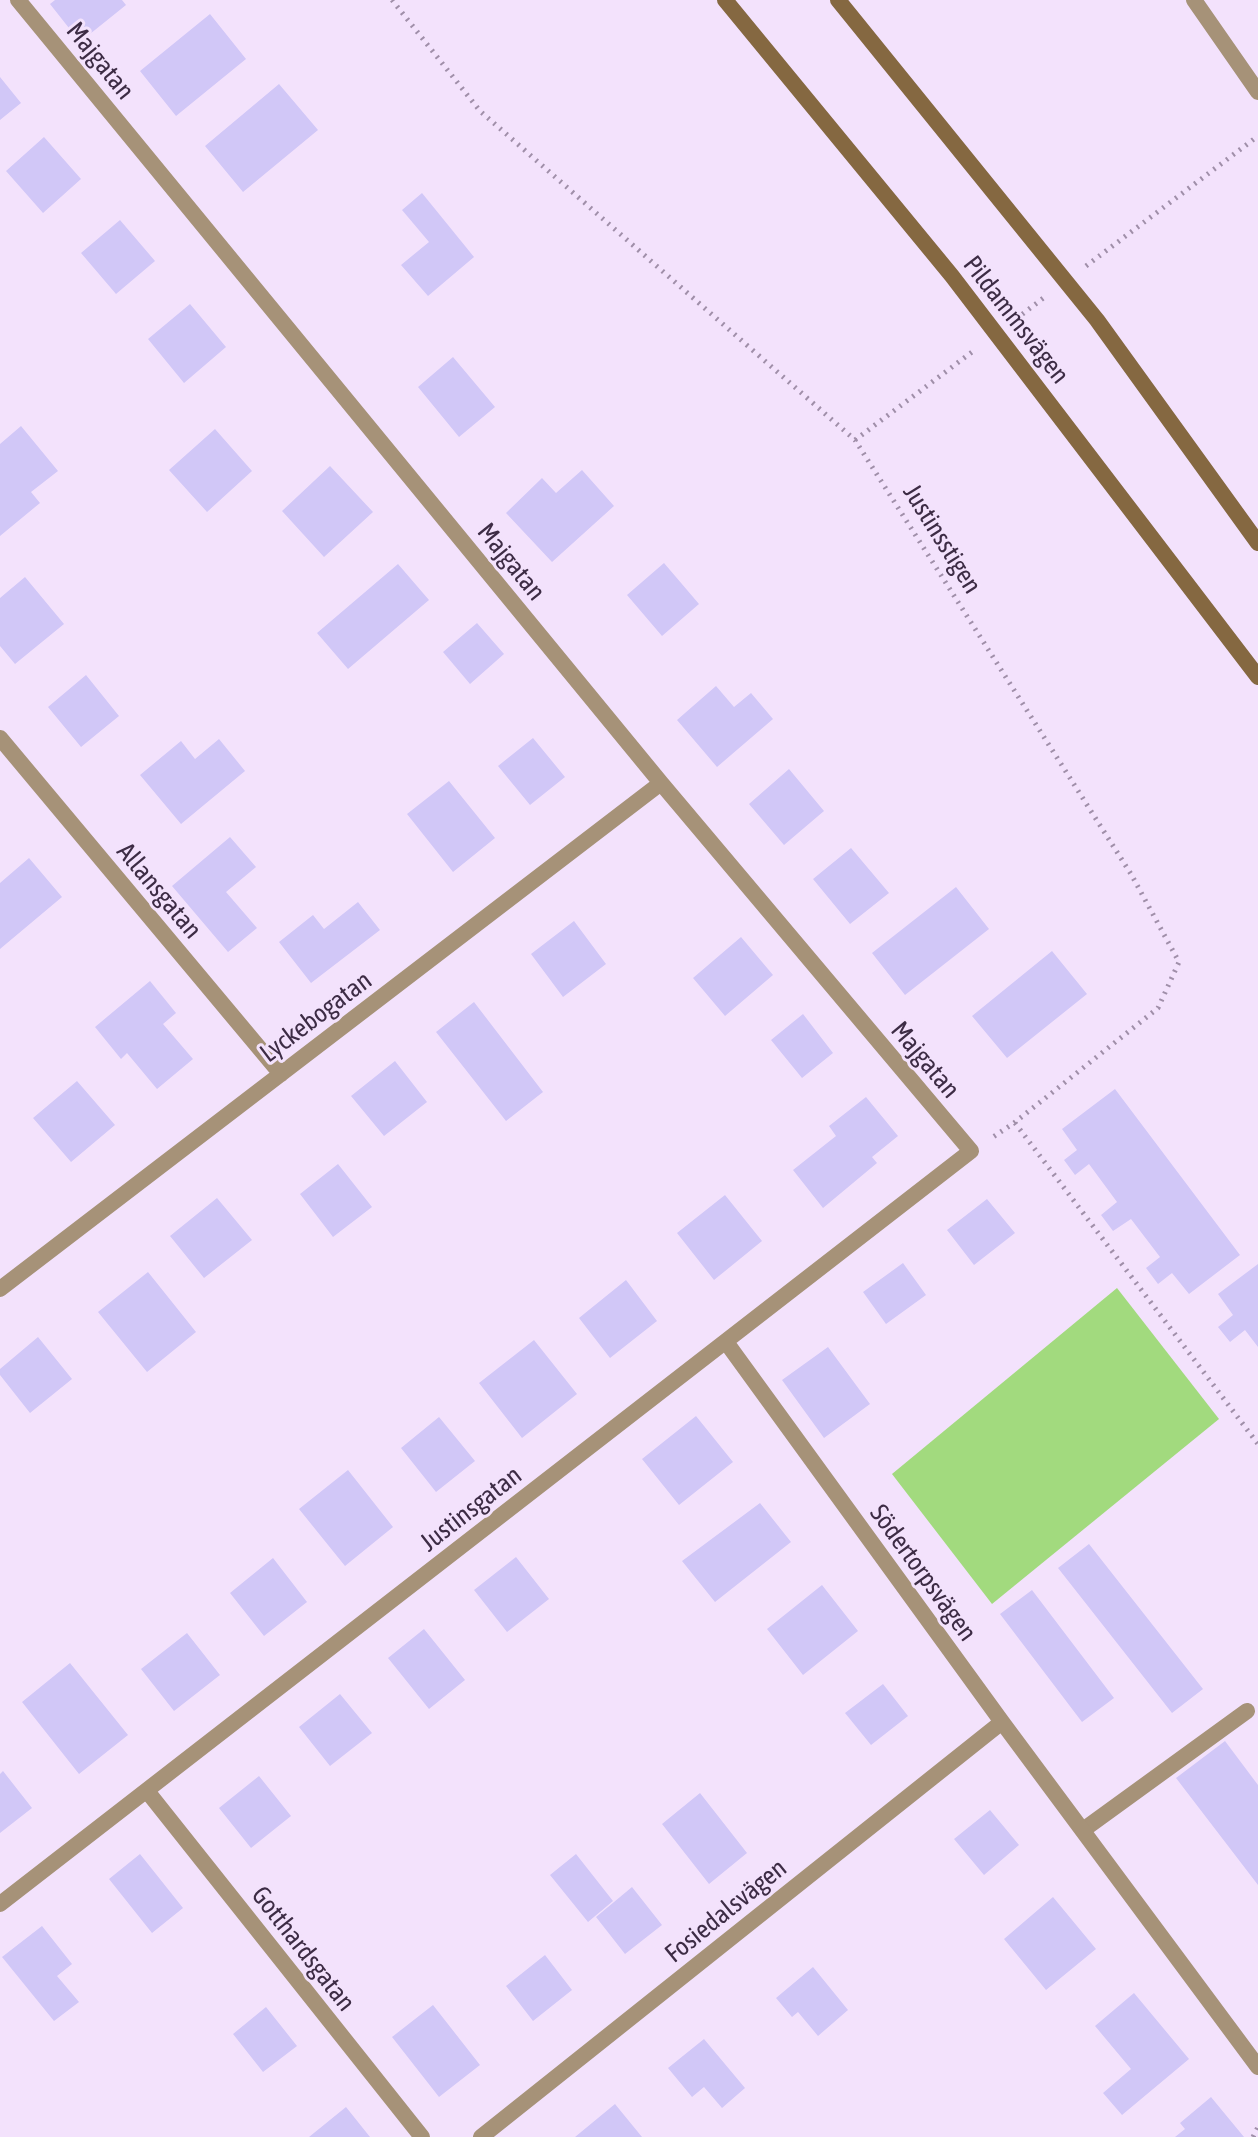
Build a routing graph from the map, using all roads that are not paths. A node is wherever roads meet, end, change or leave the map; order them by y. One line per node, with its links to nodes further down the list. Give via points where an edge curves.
1 (18, 0): 9 (street, Majgatan)
2 (725, 0): 7 (main road, Pildammsvägen, via 952,276)
3 (838, 0): 6 (main road, via 1097,320)
4 (1194, 0): 5 (street)
5 (1256, 90)
6 (1258, 543)
7 (1258, 677)
8 (0, 738): 10 (street, Allansgatan)
9 (661, 783): 10 (street, Lyckebogatan); 11 (street, Majgatan)
10 (281, 1074): 12 (street, Lyckebogatan)
11 (971, 1151): 13 (street, Justinsgatan)
12 (0, 1289)
13 (726, 1342): 15 (street, Södertorpsvägen); 16 (street, Justinsgatan)
14 (1247, 1711): 17 (street)
15 (1002, 1722): 17 (street, Södertorpsvägen); 21 (street, Fosiedalsvägen)
16 (147, 1791): 18 (street, Justinsgatan); 20 (street, Gotthardsgatan)
17 (1083, 1830): 19 (street, Södertorpsvägen)
18 (0, 1904)
19 (1258, 2067)
20 (422, 2137)
21 (481, 2137)

